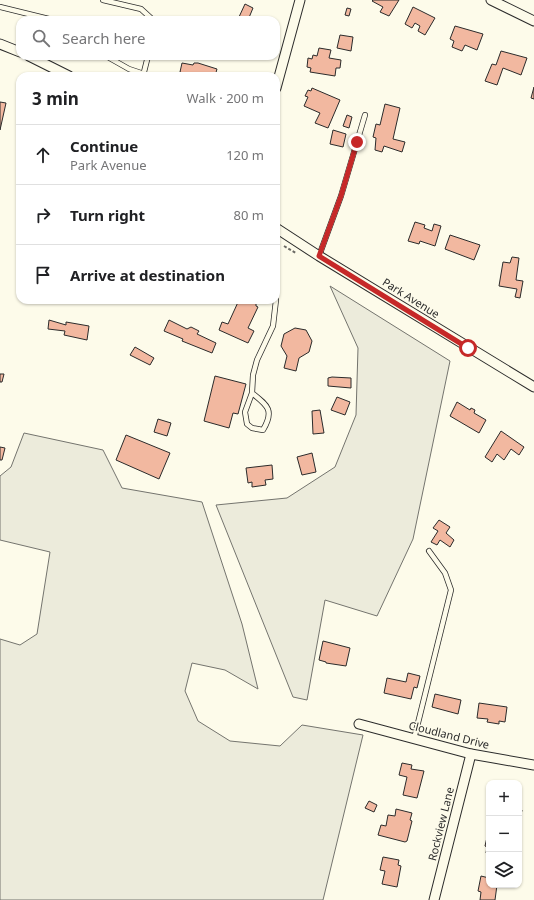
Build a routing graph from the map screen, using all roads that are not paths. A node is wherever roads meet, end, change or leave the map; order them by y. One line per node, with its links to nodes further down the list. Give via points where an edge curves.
1 (103, 0): 4 (lane)
2 (300, 0): 17 (street)
3 (491, 0): 8 (street)
4 (125, 2): 7 (lane, via 141,9)
5 (0, 7): 6 (lane)
6 (36, 16)
7 (149, 16)
8 (534, 21)
9 (0, 44): 10 (street)
10 (16, 50)
11 (37, 60): 14 (street)
12 (113, 60): 15 (lane)
13 (147, 60): 16 (lane)
14 (61, 72)
15 (136, 72)
16 (145, 72)
17 (280, 73)
18 (365, 115): 20 (lane, via 341,196)
19 (280, 231): 20 (street, Park Avenue)
20 (319, 256): 22 (street, Park Avenue)
21 (276, 304): 23 (lane, via 273,326 257,360)
22 (534, 387)
23 (252, 393): 23 (lane, via 245,412 246,424 263,430 268,423 269,410 266,404)
24 (429, 552): 26 (lane, via 445,573 451,590)
25 (359, 724): 26 (street, Cloudland Drive)
26 (414, 739): 27 (street, Cloudland Drive)
27 (471, 754): 28 (street, Cloudland Drive); 29 (street, Rockview Lane)
28 (534, 765)
29 (434, 900)

